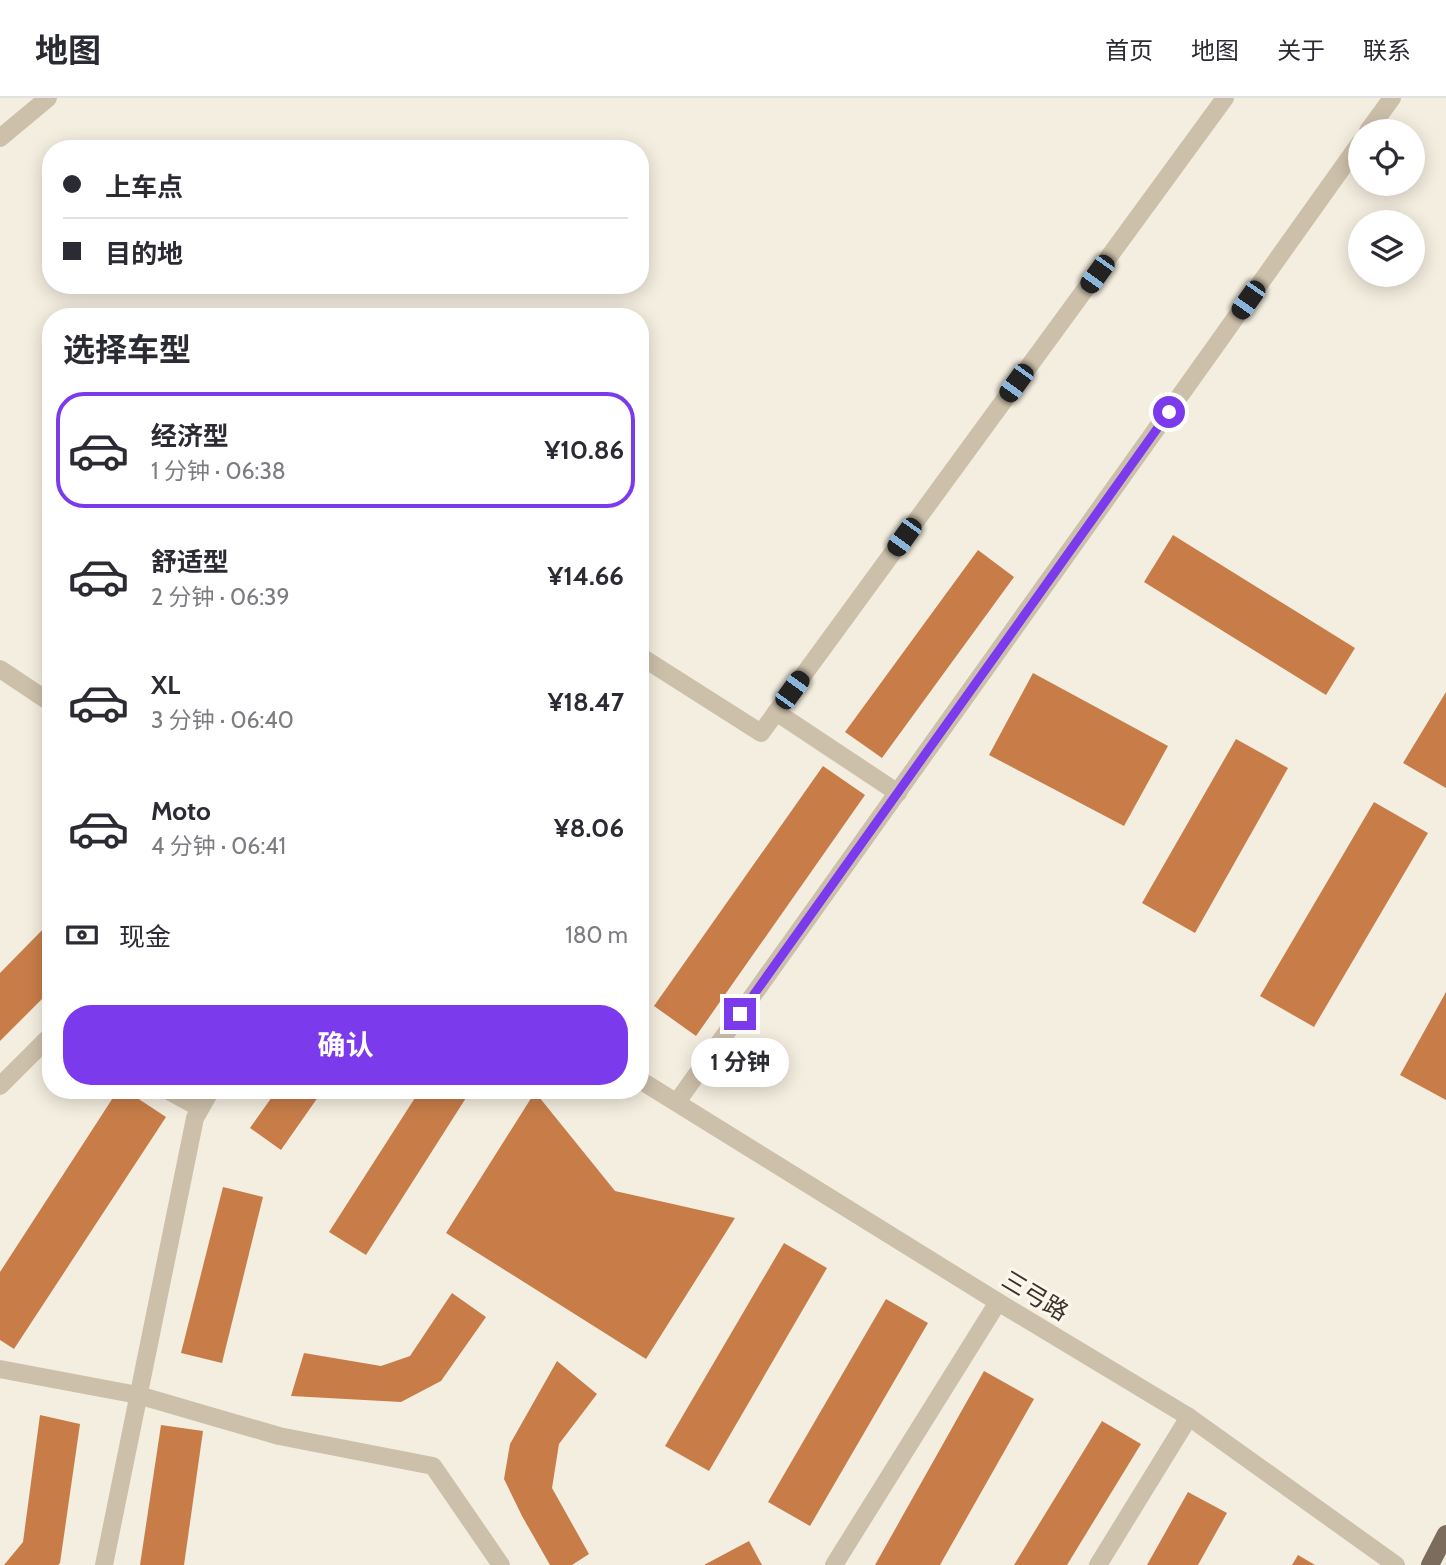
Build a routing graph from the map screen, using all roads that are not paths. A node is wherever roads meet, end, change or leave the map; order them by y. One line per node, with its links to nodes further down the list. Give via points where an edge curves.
1 (48, 98): 5 (street)
2 (1225, 98): 10 (street)
3 (1392, 98): 4 (street)
4 (1377, 119)
5 (0, 138)
6 (1348, 160): 11 (street)
7 (649, 662): 10 (street, via 761,733)
8 (0, 669): 9 (street)
9 (42, 697)
10 (776, 712): 11 (street)
11 (898, 793): 17 (street)
12 (42, 1044): 14 (street)
13 (649, 1085): 17 (street, 三弓路)
14 (0, 1086)
15 (184, 1099): 18 (street)
16 (206, 1099): 18 (street)
17 (677, 1102): 19 (street, 三弓路)
18 (200, 1108): 21 (street)
19 (998, 1302): 22 (street, 三弓路); 26 (street)
20 (0, 1369): 21 (street)
21 (138, 1395): 24 (street); 25 (street, via 279,1436 433,1466)
22 (1188, 1417): 27 (street); 28 (street, 三弓路)
23 (1446, 1534): 29 (main road)
24 (104, 1565)
25 (501, 1565)
26 (834, 1565)
27 (1098, 1565)
28 (1396, 1565)
29 (1430, 1565)

